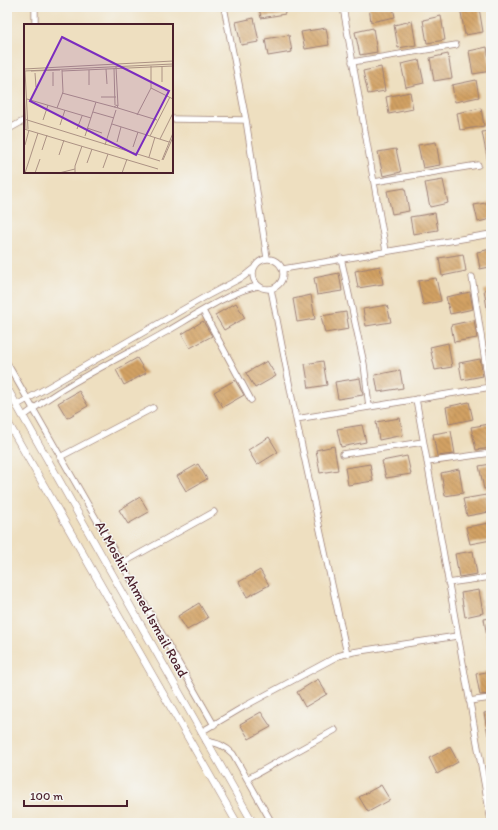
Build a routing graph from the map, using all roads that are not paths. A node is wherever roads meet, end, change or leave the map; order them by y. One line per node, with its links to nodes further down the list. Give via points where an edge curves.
1 (35, 7): 4 (street)
2 (224, 7): 8 (street)
3 (342, 7): 6 (street)
4 (35, 24)
5 (456, 45): 6 (street)
6 (352, 62): 12 (street)
7 (173, 119): 8 (street)
8 (246, 120): 15 (street)
9 (24, 121): 10 (street)
10 (7, 130)
11 (478, 165): 12 (street)
12 (374, 182): 14 (street)
13 (491, 234): 14 (street)
14 (386, 251): 16 (street)
15 (267, 258): 17 (street); 18 (street, via 274,259)
16 (341, 258): 18 (street); 30 (street, via 364,364)
17 (253, 268): 20 (street, via 254,281); 26 (street, via 243,277)
18 (283, 269): 21 (street, via 282,282)
19 (472, 277): 24 (street)
20 (259, 286): 21 (street); 22 (street, via 248,287)
21 (271, 289): 34 (street)
22 (203, 311): 28 (street); 31 (street)
23 (7, 363): 26 (street)
24 (490, 387): 27 (street)
25 (7, 388): 29 (street, Al Moshir Ahmed Ismail Road)
26 (27, 398): 29 (street); 31 (street)
27 (416, 399): 30 (street); 36 (street)
28 (252, 400)
29 (17, 405): 33 (street, Al Moshir Ahmed Ismail Road)
30 (369, 407): 34 (street)
31 (34, 408): 33 (street); 39 (street)
32 (153, 408): 39 (street)
33 (24, 416): 51 (street, Al Moshir Ahmed Ismail Road)
34 (296, 419): 46 (street)
35 (7, 421): 55 (street, Al Moshir Ahmed Ismail Road)
36 (423, 442): 38 (street); 40 (street)
37 (491, 452): 40 (street)
38 (343, 454)
39 (60, 458): 42 (street)
40 (427, 462): 44 (street)
41 (214, 512): 42 (street)
42 (121, 564): 49 (street)
43 (491, 577): 44 (street)
44 (448, 583): 45 (street)
45 (458, 636): 46 (street); 48 (street)
46 (347, 654): 49 (street, via 325,662)
47 (491, 698): 48 (street)
48 (469, 701): 54 (street)
49 (214, 724): 51 (street)
50 (335, 730): 53 (street)
51 (201, 732): 52 (street, Al Moshir Ahmed Ismail Road)
52 (206, 741): 53 (street, via 226,747 233,754); 56 (street, Al Moshir Ahmed Ismail Road)
53 (247, 779): 57 (street)
54 (491, 821)
55 (237, 823)
56 (253, 823)
57 (272, 823)

